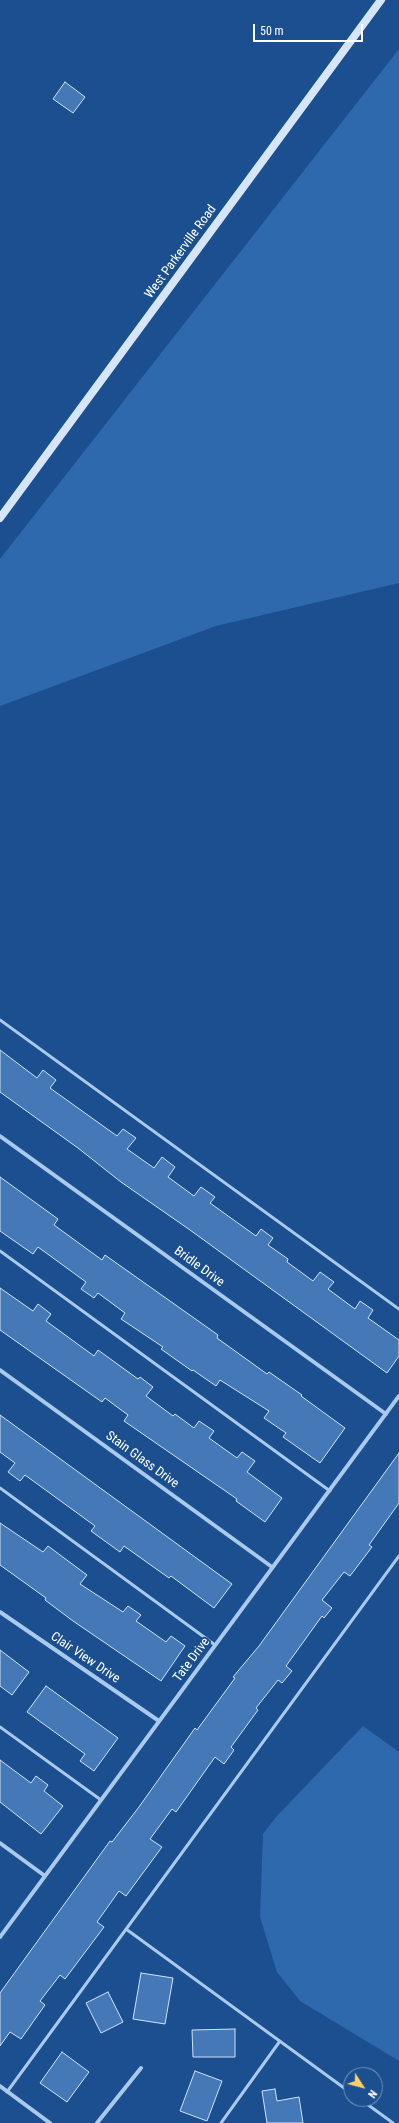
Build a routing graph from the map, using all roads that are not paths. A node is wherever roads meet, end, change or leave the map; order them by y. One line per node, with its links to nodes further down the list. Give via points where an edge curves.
1 (381, 0): 2 (main road, West Parkerville Road)
2 (0, 518)
3 (0, 1020): 6 (lane)
4 (0, 1136): 9 (street, Bridle Drive)
5 (0, 1251): 11 (lane)
6 (399, 1309)
7 (0, 1370): 13 (street, Stain Glass Drive)
8 (399, 1396): 9 (street, Tate Drive)
9 (386, 1414): 11 (street, Tate Drive)
10 (0, 1488): 15 (lane)
11 (330, 1491): 13 (street, Tate Drive)
12 (399, 1556): 21 (lane)
13 (272, 1567): 15 (street, Tate Drive)
14 (0, 1612): 16 (street, Clair View Drive)
15 (215, 1645): 16 (street, Tate Drive)
16 (159, 1721): 18 (street, Tate Drive)
17 (0, 1726): 18 (lane)
18 (101, 1800): 20 (street, Tate Drive)
19 (0, 1843): 20 (street)
20 (45, 1876): 22 (street, Tate Drive)
21 (126, 1929): 23 (lane); 27 (lane)
22 (0, 1936)
23 (280, 2041): 26 (lane); 31 (lane)
24 (141, 2068): 30 (street)
25 (0, 2086): 27 (street)
26 (343, 2087)
27 (7, 2092): 29 (street)
28 (371, 2107): 32 (lane)
29 (50, 2123)
30 (97, 2123)
31 (221, 2123)
32 (392, 2123)

